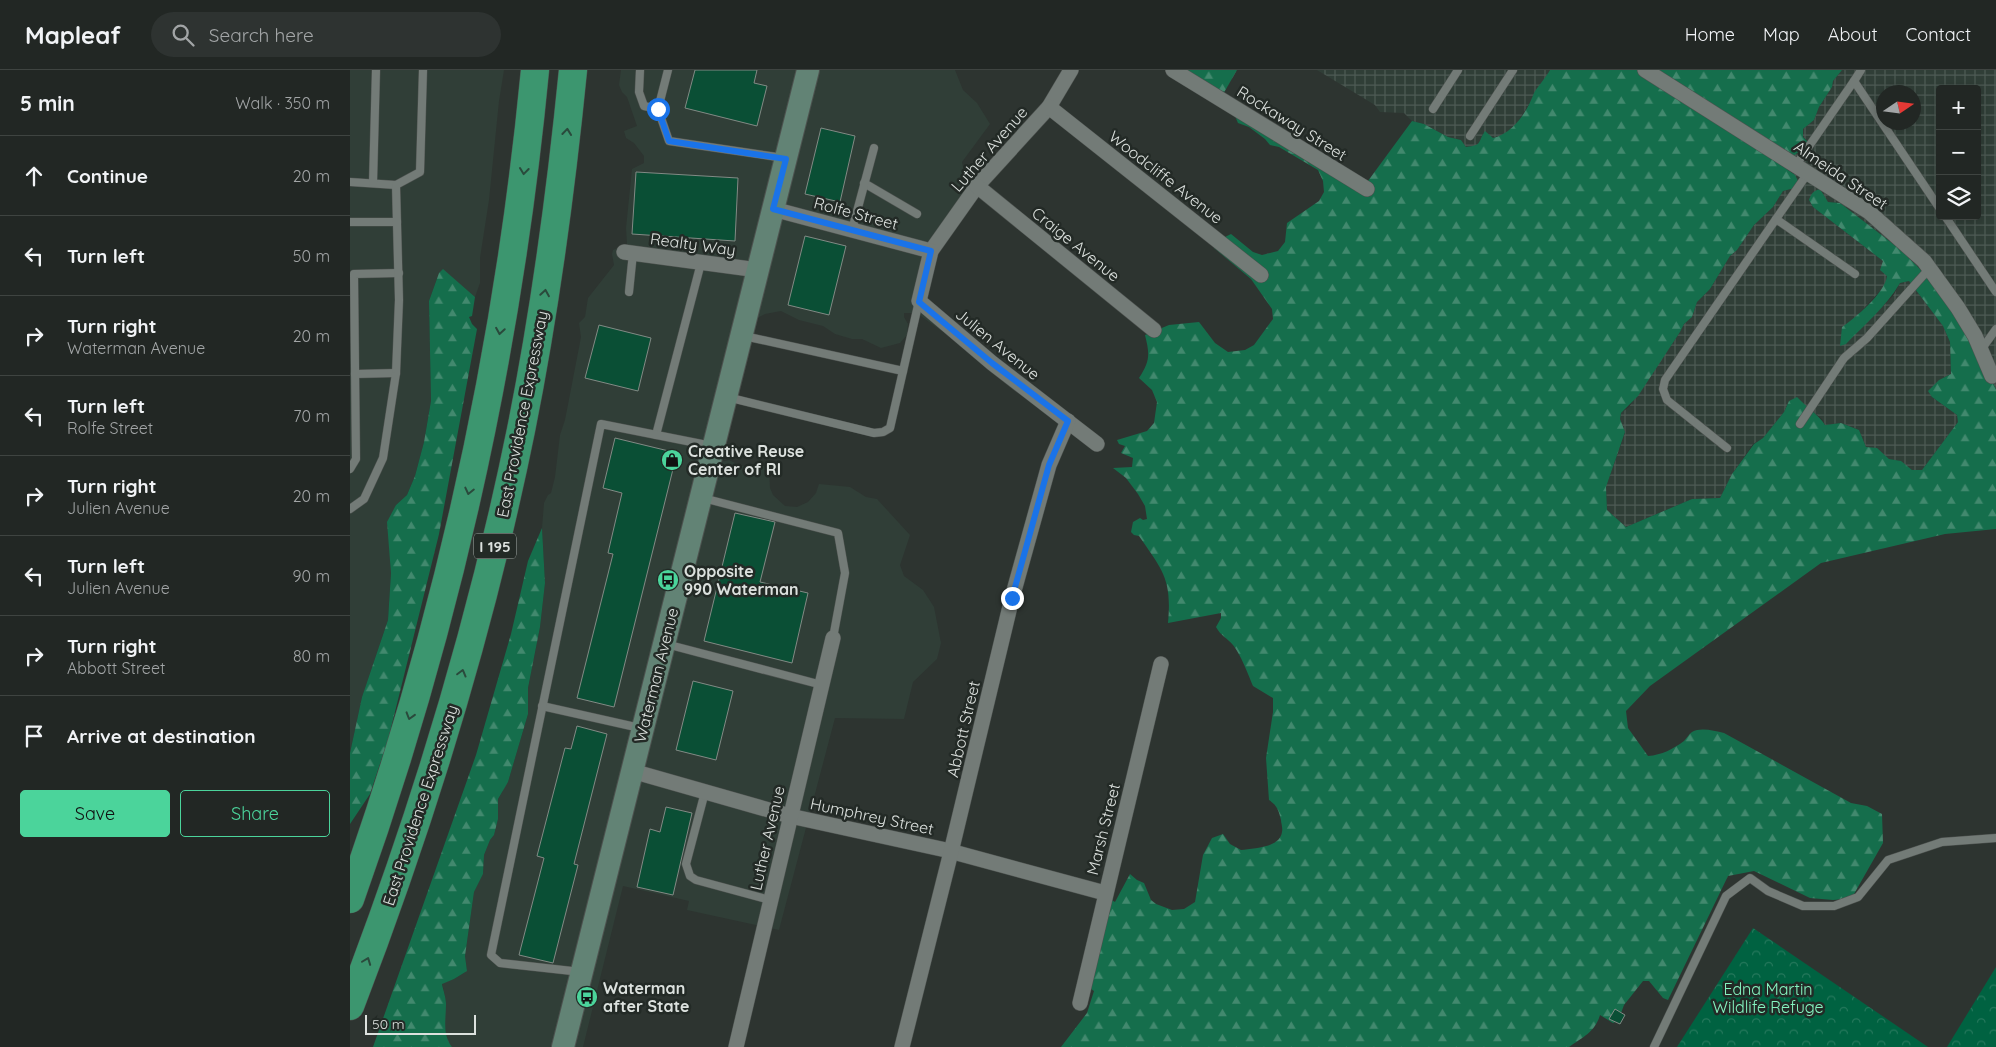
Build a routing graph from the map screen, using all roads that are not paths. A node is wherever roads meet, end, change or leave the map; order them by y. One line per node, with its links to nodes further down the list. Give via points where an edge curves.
1 (376, 70): 23 (lane)
2 (423, 70): 25 (lane, via 420,172)
3 (535, 70): 78 (highway, I 195, one-way to 78, via 511,267 470,482 446,588 417,693)
4 (573, 70): 82 (highway, East Providence Expressway / I 195, one-way to 4, via 388,906 440,750 499,530 543,308)
5 (640, 70): 16 (lane, via 644,106)
6 (668, 70): 16 (lane)
7 (808, 70): 20 (main road, Waterman Avenue)
8 (1071, 70): 15 (street, Luther Avenue)
9 (1173, 70): 27 (street, Rockaway Street)
10 (1458, 70): 17 (lane)
11 (1513, 70): 18 (lane)
12 (1646, 70): 21 (street, Almeida Street)
13 (1861, 70): 14 (lane)
14 (1854, 80): 21 (lane); 28 (lane)
15 (1049, 107): 26 (street, Luther Avenue); 44 (street, Woodcliffe Avenue)
16 (658, 109): 20 (lane, via 669,141)
17 (1432, 109)
18 (1470, 136)
19 (874, 148): 24 (lane)
20 (786, 159): 29 (main road, Waterman Avenue)
21 (1802, 169): 31 (lane); 39 (street, Almeida Street, via 1869,212)
22 (350, 182): 23 (lane)
23 (373, 183): 25 (lane)
24 (864, 183): 30 (lane); 35 (lane)
25 (396, 184): 34 (lane)
26 (977, 186): 36 (street, Luther Avenue); 49 (street, Craige Avenue)
27 (1367, 189)
28 (1936, 202)
29 (773, 209): 35 (street, Rolfe Street); 40 (main road, Waterman Avenue)
30 (917, 214)
31 (1776, 219): 43 (lane); 62 (lane, via 1665,380 1663,389 1667,400)
32 (1948, 220): 46 (lane)
33 (350, 222): 34 (lane)
34 (397, 222): 42 (lane)
35 (852, 230): 36 (street, Rolfe Street)
36 (931, 251): 47 (street)
37 (628, 253): 38 (street, Realty Way); 45 (lane)
38 (701, 263): 40 (street, Realty Way); 59 (lane)
39 (1929, 269): 51 (street, Almeida Street, via 1958,308); 58 (lane, via 1867,338 1844,358)
40 (758, 270): 50 (main road, Waterman Avenue)
41 (352, 274): 42 (lane); 54 (lane)
42 (398, 274): 53 (lane)
43 (1855, 274)
44 (1261, 275)
45 (629, 292)
46 (1996, 292)
47 (919, 302): 52 (lane); 57 (street, Julien Avenue)
48 (1996, 329): 51 (lane)
49 (1154, 330)
50 (741, 336): 52 (lane); 56 (main road, Waterman Avenue)
51 (1981, 350): 55 (street, Almeida Street)
52 (903, 371): 56 (lane, via 890,428 883,432)
53 (396, 373): 54 (lane); 65 (lane, via 383,458 364,498)
54 (355, 374): 63 (lane, via 356,459)
55 (1992, 376)
56 (726, 397): 61 (main road, Waterman Avenue)
57 (1068, 421): 60 (street, Julien Avenue); 76 (street, Abbott Street, via 1049,465 1012,598)
58 (1800, 424)
59 (656, 435): 61 (lane); 70 (lane, via 601,424)
60 (1097, 444)
61 (714, 446): 64 (main road, Waterman Avenue)
62 (1728, 448)
63 (350, 469)
64 (701, 498): 66 (lane, via 838,533 845,573); 67 (main road, Waterman Avenue)
65 (350, 509)
66 (833, 638): 69 (street, Luther Avenue)
67 (664, 644): 69 (lane); 71 (main road, Waterman Avenue)
68 (1162, 664): 77 (street, Marsh Street)
69 (822, 685): 74 (street, Luther Avenue)
70 (542, 706): 71 (lane); 80 (lane, via 490,954 500,963)
71 (643, 729): 72 (main road, Waterman Avenue)
72 (632, 772): 73 (street, Humphrey Street); 80 (main road, Waterman Avenue)
73 (705, 792): 74 (street, Humphrey Street); 79 (lane, via 686,864 690,876)
74 (790, 816): 76 (street, Humphrey Street); 79 (street, Luther Avenue)
75 (1996, 838): 86 (lane, via 1942,842 1888,860 1858,897 1834,906 1803,906 1768,891 1750,878 1726,896)
76 (951, 852): 77 (street, Humphrey Street); 85 (street, Abbott Street)
77 (1106, 893): 81 (street, Marsh Street)
78 (350, 899)
79 (770, 900): 84 (street, Luther Avenue)
80 (582, 972): 83 (main road, Waterman Avenue)
81 (1080, 1003)
82 (350, 1006)
83 (563, 1047)
84 (736, 1047)
85 (902, 1047)
86 (1654, 1047)

